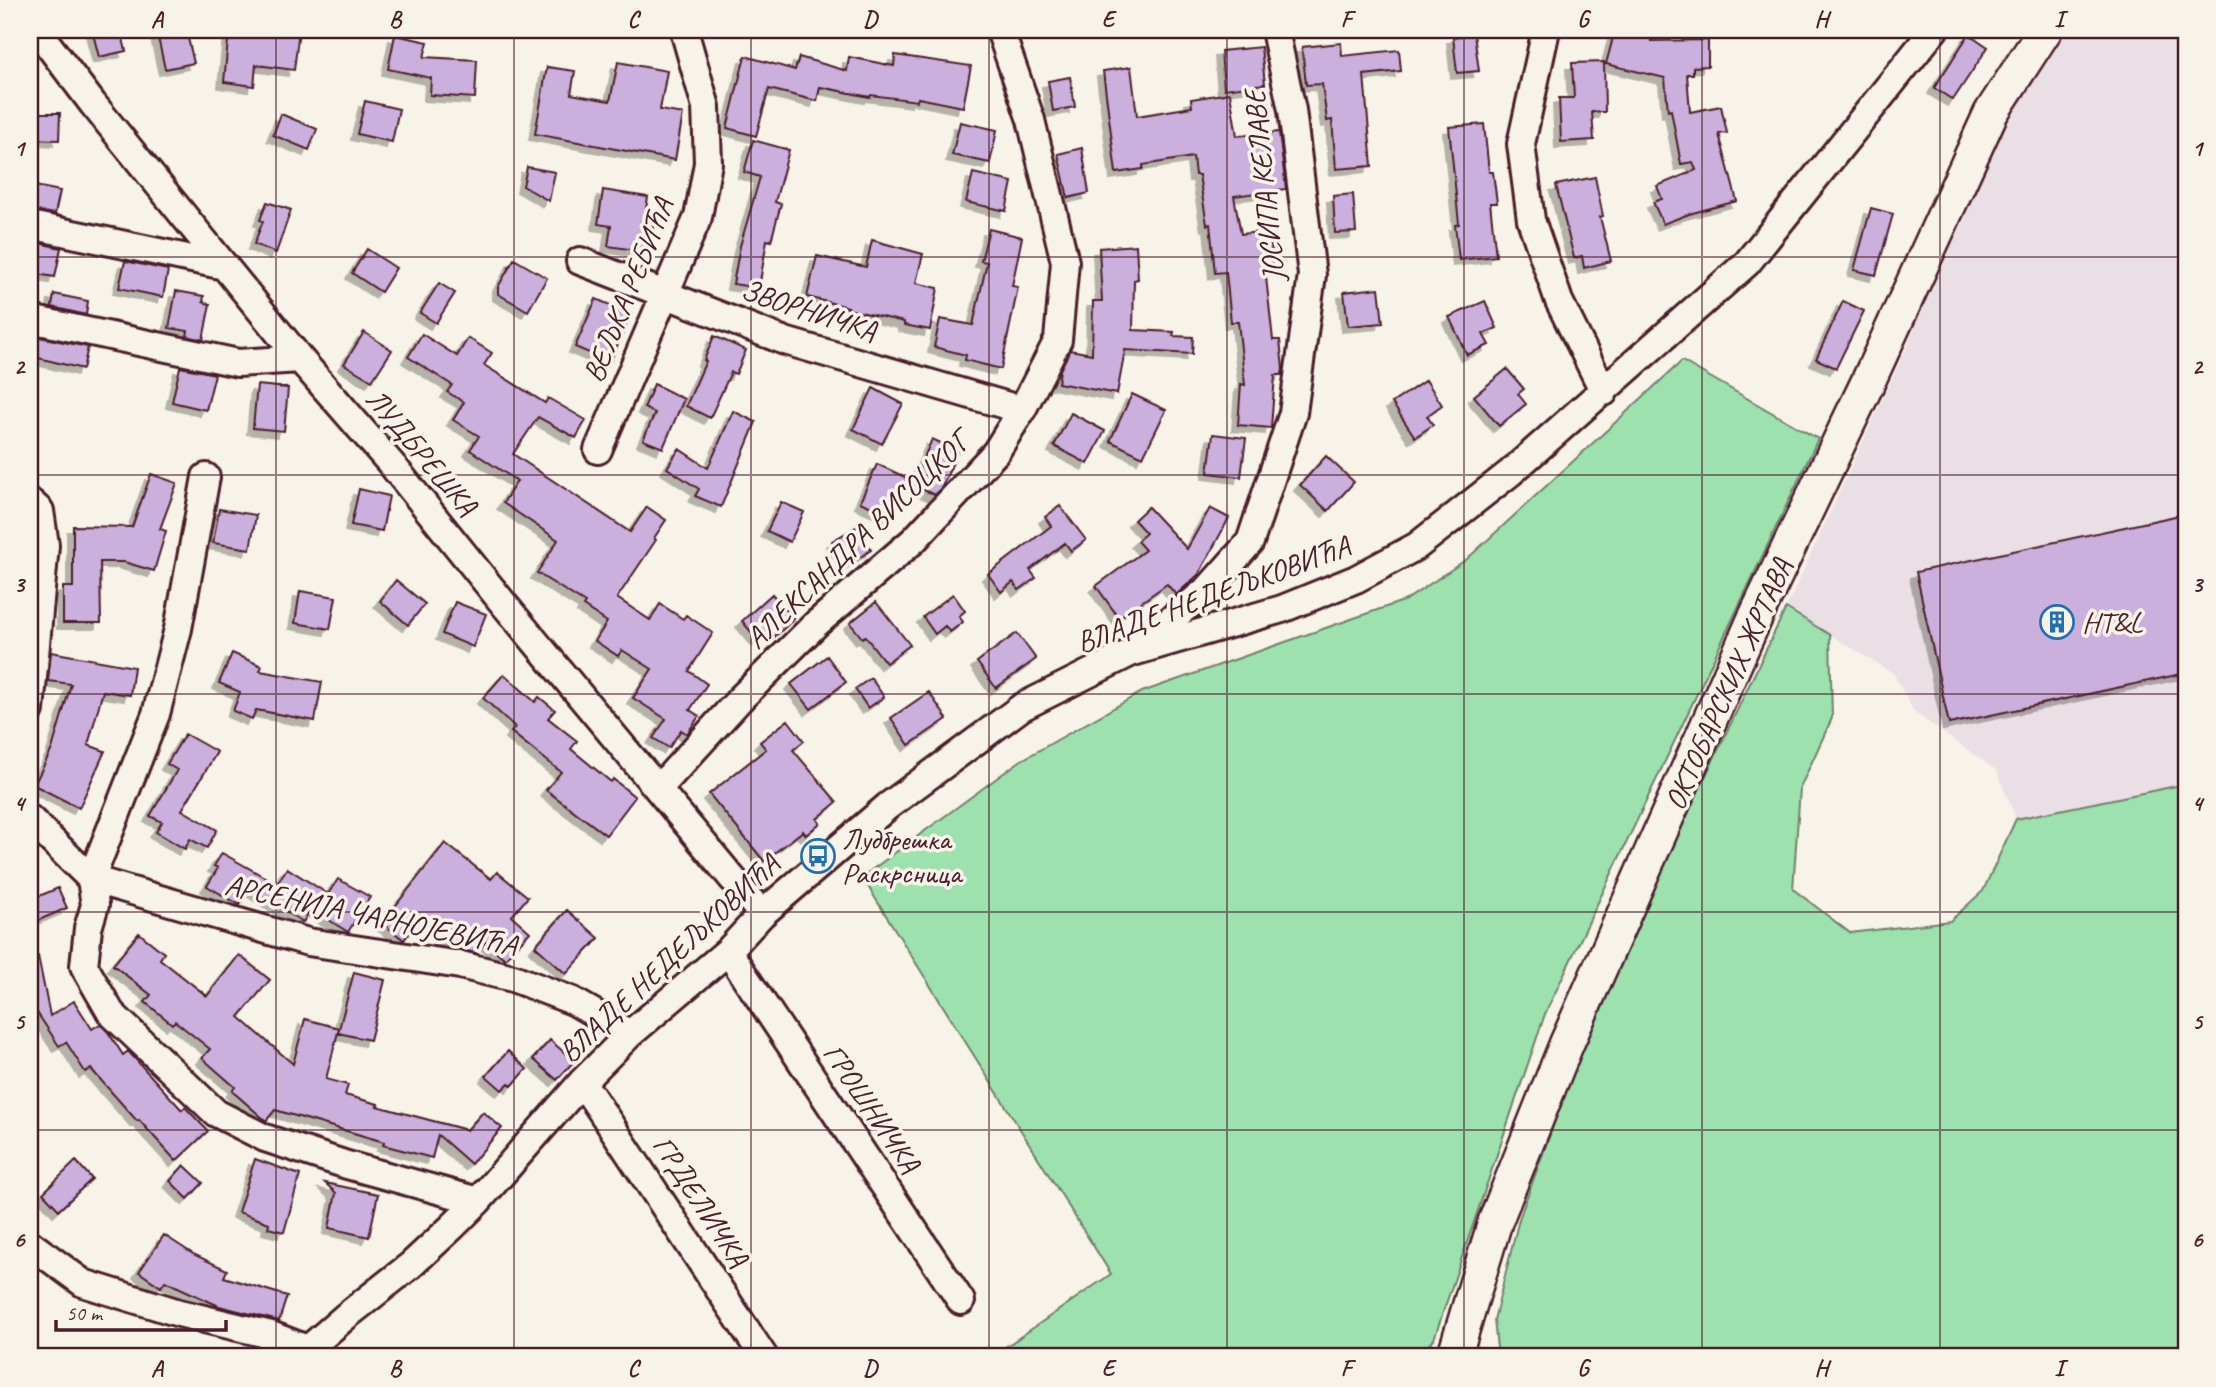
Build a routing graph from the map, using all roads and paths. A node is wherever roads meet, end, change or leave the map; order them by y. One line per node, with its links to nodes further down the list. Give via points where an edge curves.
1 (37, 30): 10 (street, ЛУДБРЕШКА)
2 (684, 30): 11 (street, ВЕЉКА РЕБИЋА, via 706,107 708,163 698,217)
3 (1000, 30): 15 (street, АЛЕКСАНДРА ВИСОЦКОГ, via 1031,120 1065,262 1058,340)
4 (1276, 30): 19 (street, ЈОСИПА КЕЛАВЕ, via 1293,110 1312,275 1293,413 1250,542 1209,588)
5 (1546, 30): 14 (street, via 1521,144 1531,220 1559,301)
6 (1934, 30): 14 (street, ВЛАДЕ НЕДЕЉКОВИЋА, via 1747,263)
7 (2045, 30): 33 (street, ОКТОБАРСКИХ ЖРТАВА, via 1991,113 1755,618 1566,1045 1495,1222)
8 (30, 225): 10 (street)
9 (580, 261): 11 (street, ЗВОРНИЧКА)
10 (225, 266): 13 (street, ЛУДБРЕШКА)
11 (665, 295): 15 (street, ЗВОРНИЧКА, via 785,341); 16 (street, ВЕЉКА РЕБИЋА)
12 (30, 319): 13 (street, via 238,363)
13 (300, 359): 21 (street, ЛУДБРЕШКА)
14 (1604, 392): 19 (street, ВЛАДЕ НЕДЕЉКОВИЋА, via 1417,546 1356,579 1282,609)
15 (1022, 410): 21 (street, АЛЕКСАНДРА ВИСОЦКОГ, via 996,452 959,495 816,624)
16 (598, 450)
17 (206, 477): 23 (street, via 178,629 156,714)
18 (30, 502): 20 (street, via 40,511 45,545)
19 (1130, 653): 24 (street, ВЛАДЕ НЕДЕЉКОВИЋА, via 1022,707 888,806)
20 (30, 710)
21 (658, 789): 24 (street, ЛУДБРЕШКА)
22 (30, 820): 23 (street)
23 (91, 879): 26 (street, АРСЕНИЈА ЧАРНОЈЕВИЋА, via 308,942 460,965 513,978 573,1001); 28 (street, via 95,905 84,966 111,1013 216,1113 265,1138)
24 (762, 914): 25 (street, ВЛАДЕ НЕДЕЉКОВИЋА)
25 (728, 951): 26 (street, ВЛАДЕ НЕДЕЉКОВИЋА); 30 (street, ГРОШНИЧКА)
26 (631, 1034): 27 (street, ВЛАДЕ НЕДЕЉКОВИЋА)
27 (582, 1082): 28 (street, ВЛАДЕ НЕДЕЉКОВИЋА); 32 (street, ГРДЕЛИЧКА)
28 (478, 1201): 31 (street, ВЛАДЕ НЕДЕЉКОВИЋА, via 411,1265)
29 (30, 1244): 31 (street, via 83,1283 271,1335)
30 (961, 1301)
31 (303, 1353)
32 (764, 1357)
33 (1454, 1357)

